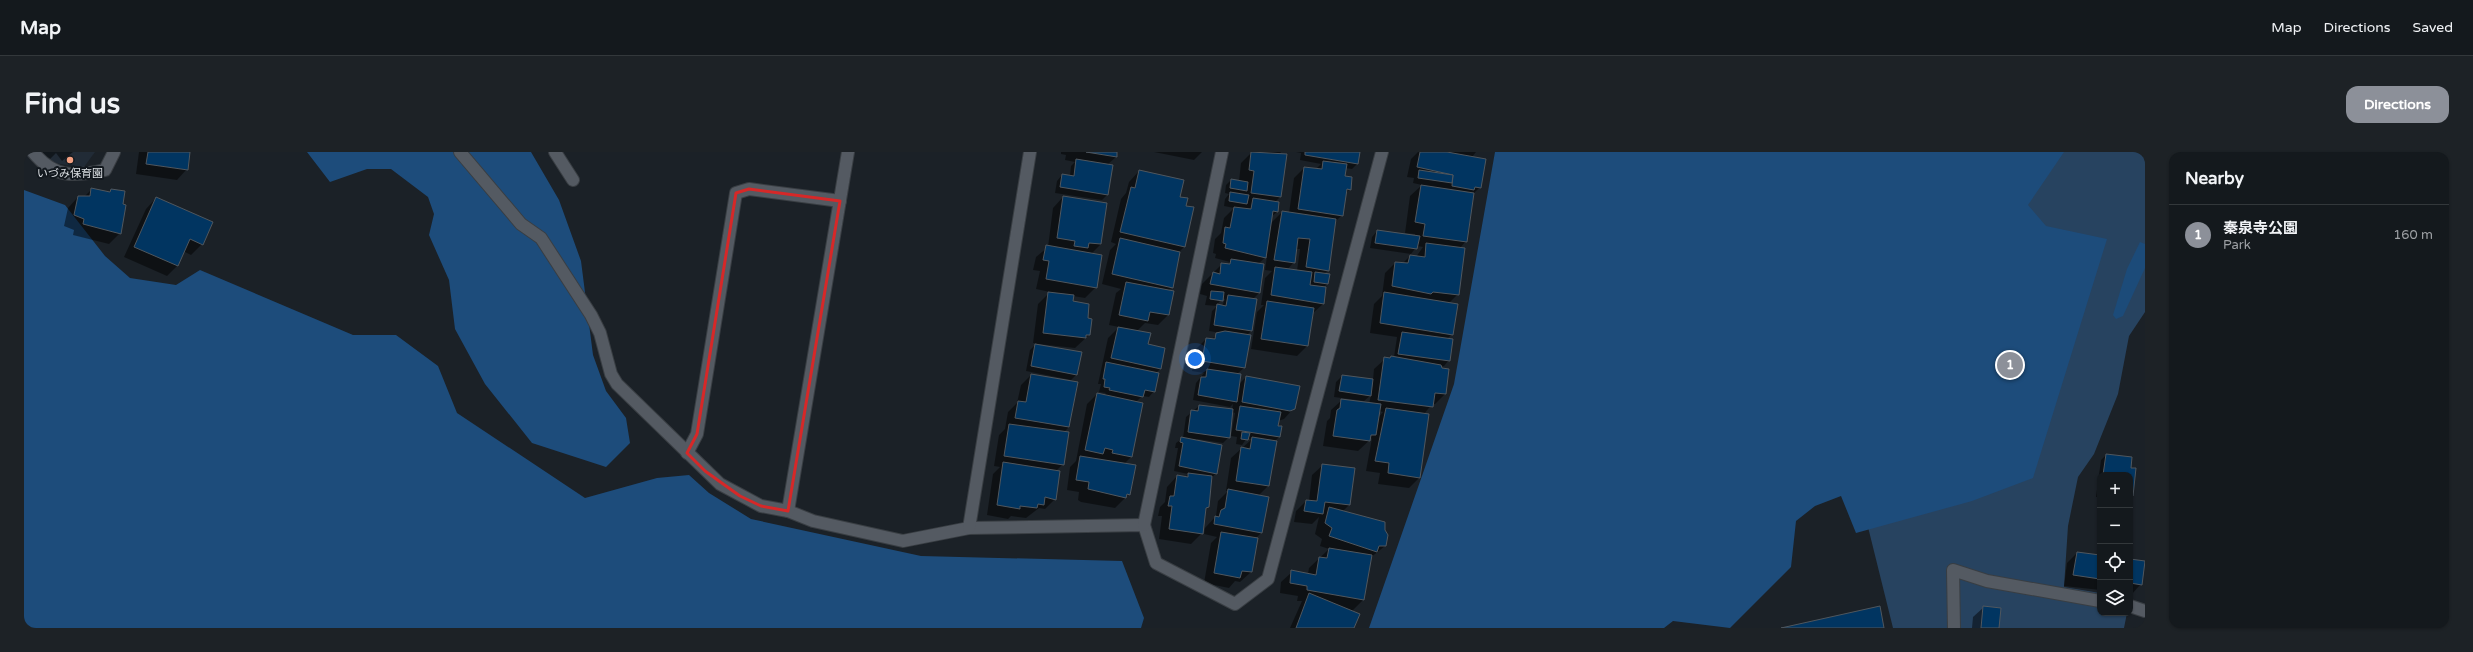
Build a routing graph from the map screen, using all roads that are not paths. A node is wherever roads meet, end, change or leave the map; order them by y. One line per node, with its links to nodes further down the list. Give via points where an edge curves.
1 (33, 152): 2 (street, via 50,170 80,176 105,170)
2 (114, 152)
3 (460, 152): 11 (street, via 521,224 540,238 600,333 611,374 617,384)
4 (555, 152): 9 (street)
5 (848, 152): 10 (street)
6 (1030, 152): 14 (street)
7 (1222, 152): 13 (street)
8 (1382, 152): 13 (street, via 1268,579 1235,604 1156,563)
9 (573, 180)
10 (840, 201): 11 (street, via 749,189 736,194 697,434); 12 (street)
11 (686, 453): 12 (street, via 720,484 740,496 761,506)
12 (788, 511): 14 (street, via 813,521 903,541)
13 (1144, 525): 14 (street)
14 (969, 528)
15 (2097, 600): 18 (street, via 1987,582 1954,570)
16 (2133, 607): 17 (street)
17 (2145, 611)
18 (1954, 628)

